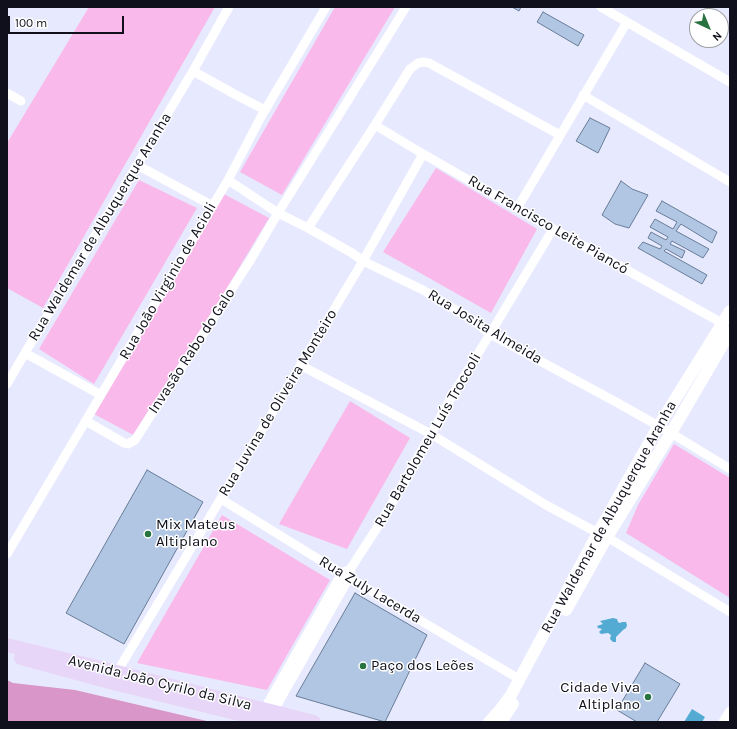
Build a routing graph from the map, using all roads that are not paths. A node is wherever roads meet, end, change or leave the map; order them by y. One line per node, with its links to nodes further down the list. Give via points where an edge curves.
1 (229, 7): 6 (street, Rua Waldemar de Albuquerque Aranha)
2 (326, 7): 11 (street, Rua João Virginio de Acioli)
3 (406, 7): 20 (street, Invasão Rabo do Galo)
4 (601, 7): 5 (street)
5 (626, 22): 7 (street); 9 (street)
6 (193, 71): 11 (street); 15 (street, Rua Waldemar de Albuquerque Aranha)
7 (730, 82)
8 (7, 93): 10 (street)
9 (583, 95): 13 (street); 17 (street)
10 (21, 101)
11 (265, 110): 16 (street, Rua João Virginio de Acioli)
12 (376, 125): 13 (street, via 410,69 423,62); 14 (street, Rua Francisco Leite Piancó); 21 (street)
13 (560, 135): 19 (street)
14 (423, 154): 19 (street, Rua Francisco Leite Piancó); 23 (street, Rua Juvina de Oliveira Monteiro)
15 (137, 165): 18 (street); 27 (street, Rua Waldemar de Albuquerque Aranha)
16 (228, 180): 18 (street, Rua João Virginio de Acioli); 20 (street, Rua Josita Almeida)
17 (730, 182)
18 (212, 206): 30 (street, Rua João Virginio de Acioli)
19 (518, 207): 22 (street, Rua Francisco Leite Piancó)
20 (278, 213): 21 (street, Rua Josita Almeida); 31 (street, Invasão Rabo do Galo, via 247,266 135,440 128,444 124,443)
21 (308, 228): 23 (street, Rua Josita Almeida, via 352,252)
22 (554, 229): 25 (street, Rua Francisco Leite Piancó); 26 (street, Rua Bartolomeu Luís Troccoli)
23 (363, 261): 26 (street, Rua Josita Almeida, via 423,290 474,321); 28 (street, Rua Juvina de Oliveira Monteiro)
24 (730, 311): 25 (street, Rua Waldemar de Albuquerque Aranha)
25 (726, 327): 32 (street, Rua Waldemar de Albuquerque Aranha); 33 (street)
26 (490, 334): 32 (street, Rua Josita Almeida); 34 (street, Rua Bartolomeu Luís Troccoli)
27 (25, 353): 29 (street, Rua Waldemar de Albuquerque Aranha); 30 (street)
28 (300, 365): 34 (street); 36 (street, Rua Juvina de Oliveira Monteiro)
29 (7, 384)
30 (101, 395): 31 (street, Rua João Virginio de Acioli)
31 (86, 421): 38 (street, Rua João Virginio de Acioli)
32 (658, 427): 33 (street, Rua Josita Almeida); 37 (street, Rua Waldemar de Albuquerque Aranha)
33 (671, 433): 35 (street, Rua Josita Almeida); 37 (street)
34 (431, 434): 37 (street, via 546,505); 39 (street, Rua Bartolomeu Luís Troccoli, via 384,516)
35 (730, 469)
36 (221, 499): 39 (street, Rua Zuly Lacerda); 43 (street, Rua Juvina de Oliveira Monteiro)
37 (602, 535): 40 (street); 44 (street, Rua Waldemar de Albuquerque Aranha); 49 (street, via 520,692)
38 (7, 554)
39 (347, 573): 44 (street, Rua Zuly Lacerda); 46 (street, Rua Bartolomeu Luís Troccoli)
40 (730, 612)
41 (7, 645): 43 (main road, Avenida João Cyrilo da Silva)
42 (7, 654): 46 (main road, Avenida João Cyrilo da Silva, via 113,683)
43 (117, 672): 46 (main road, Avenida João Cyrilo da Silva)
44 (519, 680): 48 (street, Rua Waldemar de Albuquerque Aranha, via 511,695)
45 (730, 711): 50 (street)
46 (270, 714): 47 (main road, Avenida João Cyrilo da Silva)
47 (314, 722)
48 (489, 722)
49 (501, 722)
50 (723, 722)

